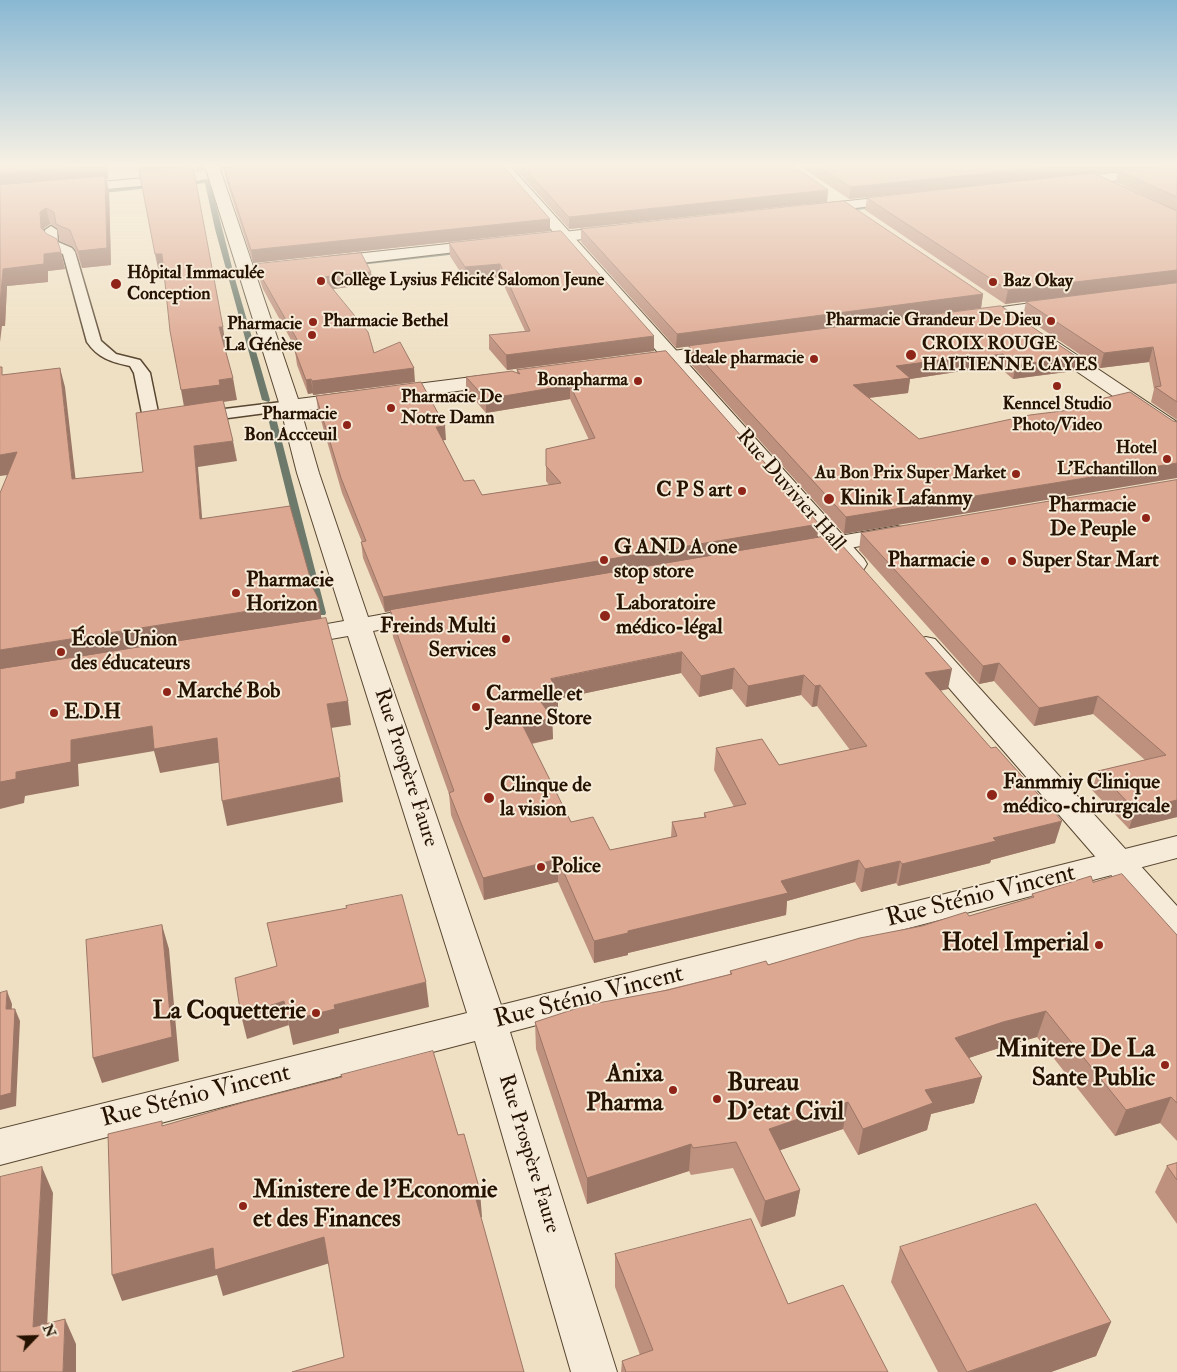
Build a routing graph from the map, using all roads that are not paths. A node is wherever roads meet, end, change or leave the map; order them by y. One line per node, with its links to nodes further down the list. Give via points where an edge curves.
1 (51, 230): 17 (lane, via 52,243 69,252 94,342 112,357 135,363 142,373 152,423)
2 (237, 230): 17 (street, Rue Prospère Faure, via 256,270)
3 (560, 230): 5 (street, Rue Duvivier Hall)
4 (624, 230): 5 (street)
5 (566, 237): 6 (street); 14 (street, Rue Duvivier Hall)
6 (517, 242)
7 (498, 244): 8 (street)
8 (314, 264)
9 (977, 296): 11 (street)
10 (1081, 302): 11 (street)
11 (1000, 312): 12 (street); 18 (street)
12 (952, 319)
13 (740, 348): 14 (street)
14 (673, 357): 15 (street); 20 (street, Rue Duvivier Hall)
15 (624, 363)
16 (526, 376): 17 (street)
17 (290, 406): 24 (street, Rue Prospère Faure)
18 (1177, 431)
19 (924, 528): 20 (street)
20 (836, 543): 21 (street); 22 (street, Rue Duvivier Hall)
21 (787, 552)
22 (869, 580)
23 (456, 610): 24 (street)
24 (358, 627): 26 (street); 30 (street, Rue Prospère Faure)
25 (915, 632): 28 (street)
26 (271, 641)
27 (1177, 847): 28 (street, Rue Sténio Vincent)
28 (1118, 861): 29 (street); 30 (street, Rue Sténio Vincent)
29 (1177, 928)
30 (489, 1024): 31 (street, Rue Sténio Vincent); 32 (street, Rue Prospère Faure)
31 (0, 1147)
32 (594, 1372)

